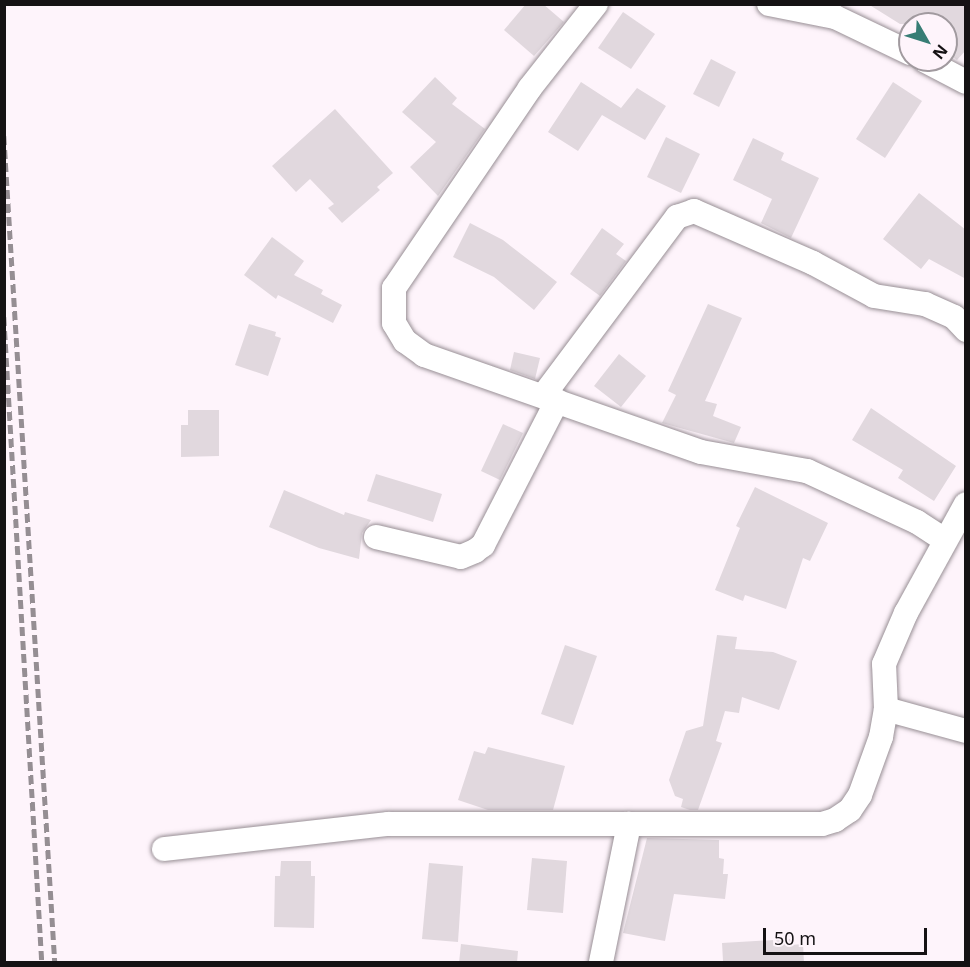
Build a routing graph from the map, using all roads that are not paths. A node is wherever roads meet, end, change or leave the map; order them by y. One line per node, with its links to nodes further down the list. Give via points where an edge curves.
1 (596, 4): 7 (street, via 530,88 413,258 394,288 391,308 394,323 405,340 424,355)
2 (769, 4): 3 (street, via 835,17)
3 (898, 47)
4 (947, 72): 5 (street)
5 (966, 82)
6 (966, 330): 7 (street, via 954,318 925,304 874,296 813,262 694,210 677,217)
7 (550, 399): 9 (street, via 483,545 461,557); 10 (street, via 701,453 807,471 917,522)
8 (966, 504): 10 (street)
9 (376, 537)
10 (945, 540): 11 (street, via 884,664)
11 (886, 709): 12 (street); 13 (street, via 860,795 850,810 835,820 822,824)
12 (966, 731)
13 (629, 824): 14 (street, via 388,824); 15 (street)
14 (164, 849)
15 (601, 963)

